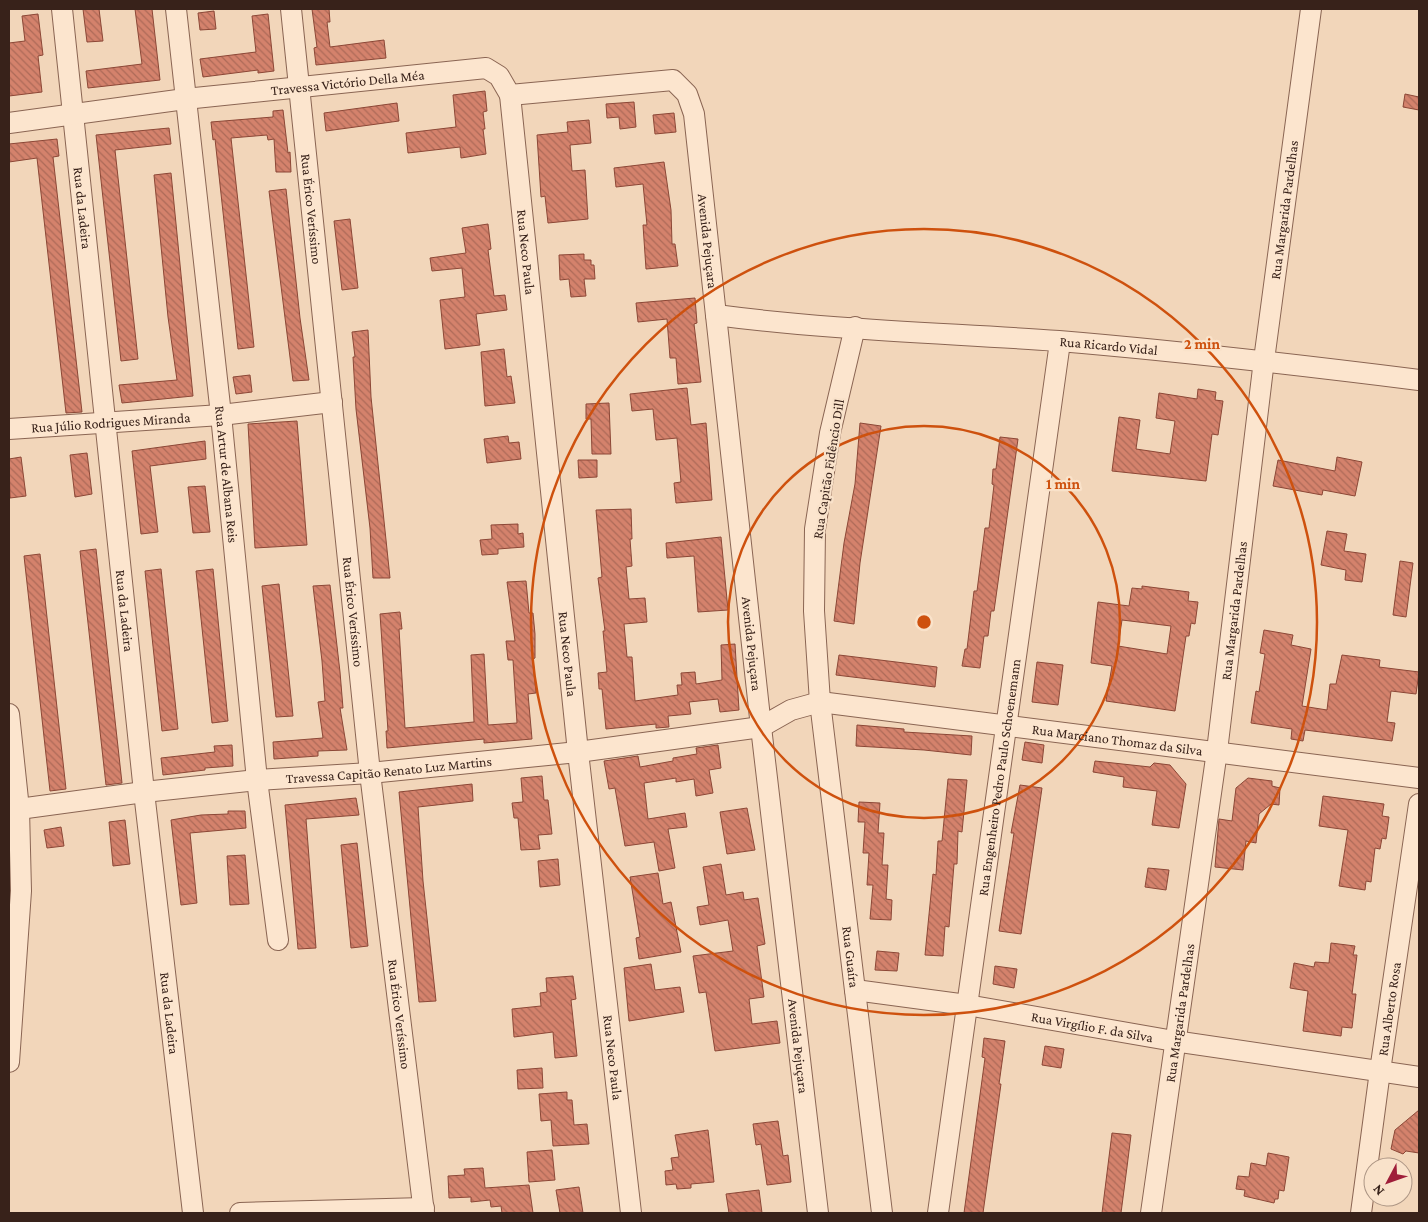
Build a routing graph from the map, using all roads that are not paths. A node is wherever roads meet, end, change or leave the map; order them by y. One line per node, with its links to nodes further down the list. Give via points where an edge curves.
1 (62, 9): 8 (street, Rua da Ladeira)
2 (176, 9): 7 (street, Rua Artur de Albana Reis)
3 (291, 9): 5 (street, Rua Érico Veríssimo)
4 (1311, 9): 13 (street, Rua Margarida Pardelhas)
5 (299, 86): 6 (street, Travessa Victório Della Méa, via 486,68 500,76); 7 (street, Travessa Victório Della Méa); 15 (street, Rua Érico Veríssimo)
6 (510, 94): 10 (street, Avenida Pejuçara, via 673,80 686,94 694,114); 24 (street, Rua Neco Paula)
7 (185, 99): 8 (street, Travessa Victório Della Méa); 16 (street, Rua Artur de Albana Reis)
8 (72, 114): 9 (street, Travessa Victório Della Méa); 17 (street, Rua da Ladeira)
9 (9, 123)
10 (716, 315): 11 (street, Rua Ricardo Vidal, via 775,323); 22 (street, Avenida Pejuçara)
11 (855, 327): 12 (street, Rua Ricardo Vidal); 19 (street, Rua Capitão Fidêncio Dill, via 830,433 815,530 814,611)
12 (1060, 342): 13 (street, Rua Ricardo Vidal); 21 (street, Rua Engenheiro Pedro Paulo Schoenemann)
13 (1264, 360): 14 (street, Rua Ricardo Vidal); 23 (street, Rua Margarida Pardelhas)
14 (1419, 380)
15 (332, 402): 16 (street, Rua Júlio Rodrigues Miranda); 25 (street, Rua Érico Veríssimo)
16 (221, 415): 17 (street, Rua Júlio Rodrigues Miranda); 27 (street, Rua Artur de Albana Reis)
17 (105, 424): 18 (street, Rua Júlio Rodrigues Miranda); 28 (street, Rua da Ladeira)
18 (9, 429)
19 (820, 702): 21 (street, Rua Marciano Thomaz da Silva); 22 (street, Rua Marciano Thomaz da Silva, via 791,710); 32 (street, Rua Guaíra)
20 (9, 714): 30 (street)
21 (1006, 725): 23 (street, Rua Marciano Thomaz da Silva); 33 (street, Rua Engenheiro Pedro Paulo Schoenemann)
22 (761, 726): 24 (street, Travessa Capitão Renato Luz Martins); 42 (street, Avenida Pejuçara)
23 (1217, 751): 26 (street, Rua Marciano Thomaz da Silva); 34 (street, Rua Margarida Pardelhas)
24 (578, 752): 25 (street, Travessa Capitão Renato Luz Martins); 41 (street, Rua Neco Paula)
25 (370, 773): 27 (street, Travessa Capitão Renato Luz Martins); 38 (street, Rua Érico Veríssimo)
26 (1419, 778)
27 (257, 780): 28 (street, Travessa Capitão Renato Luz Martins); 31 (street, Rua Artur de Albana Reis)
28 (144, 792): 30 (street, Travessa Capitão Renato Luz Martins); 39 (street, Rua da Ladeira)
29 (1419, 804): 36 (street, Rua Alberto Rosa)
30 (19, 809): 35 (street, via 21,891)
31 (278, 940)
32 (855, 990): 33 (street, Rua Virgílio F. da Silva); 43 (street, Rua Guaíra)
33 (967, 1005): 34 (street, Rua Virgílio F. da Silva); 44 (street, Rua Engenheiro Pedro Paulo Schoenemann)
34 (1174, 1041): 36 (street, Rua Virgílio F. da Silva); 45 (street, Rua Margarida Pardelhas)
35 (9, 1062)
36 (1380, 1071): 37 (street, Rua Virgílio F. da Silva); 46 (street, Rua Alberto Rosa)
37 (1419, 1077)
38 (424, 1211): 40 (street)
39 (192, 1213)
40 (240, 1213)
41 (631, 1213)
42 (818, 1213)
43 (882, 1213)
44 (938, 1213)
45 (1151, 1213)
46 (1361, 1213)

